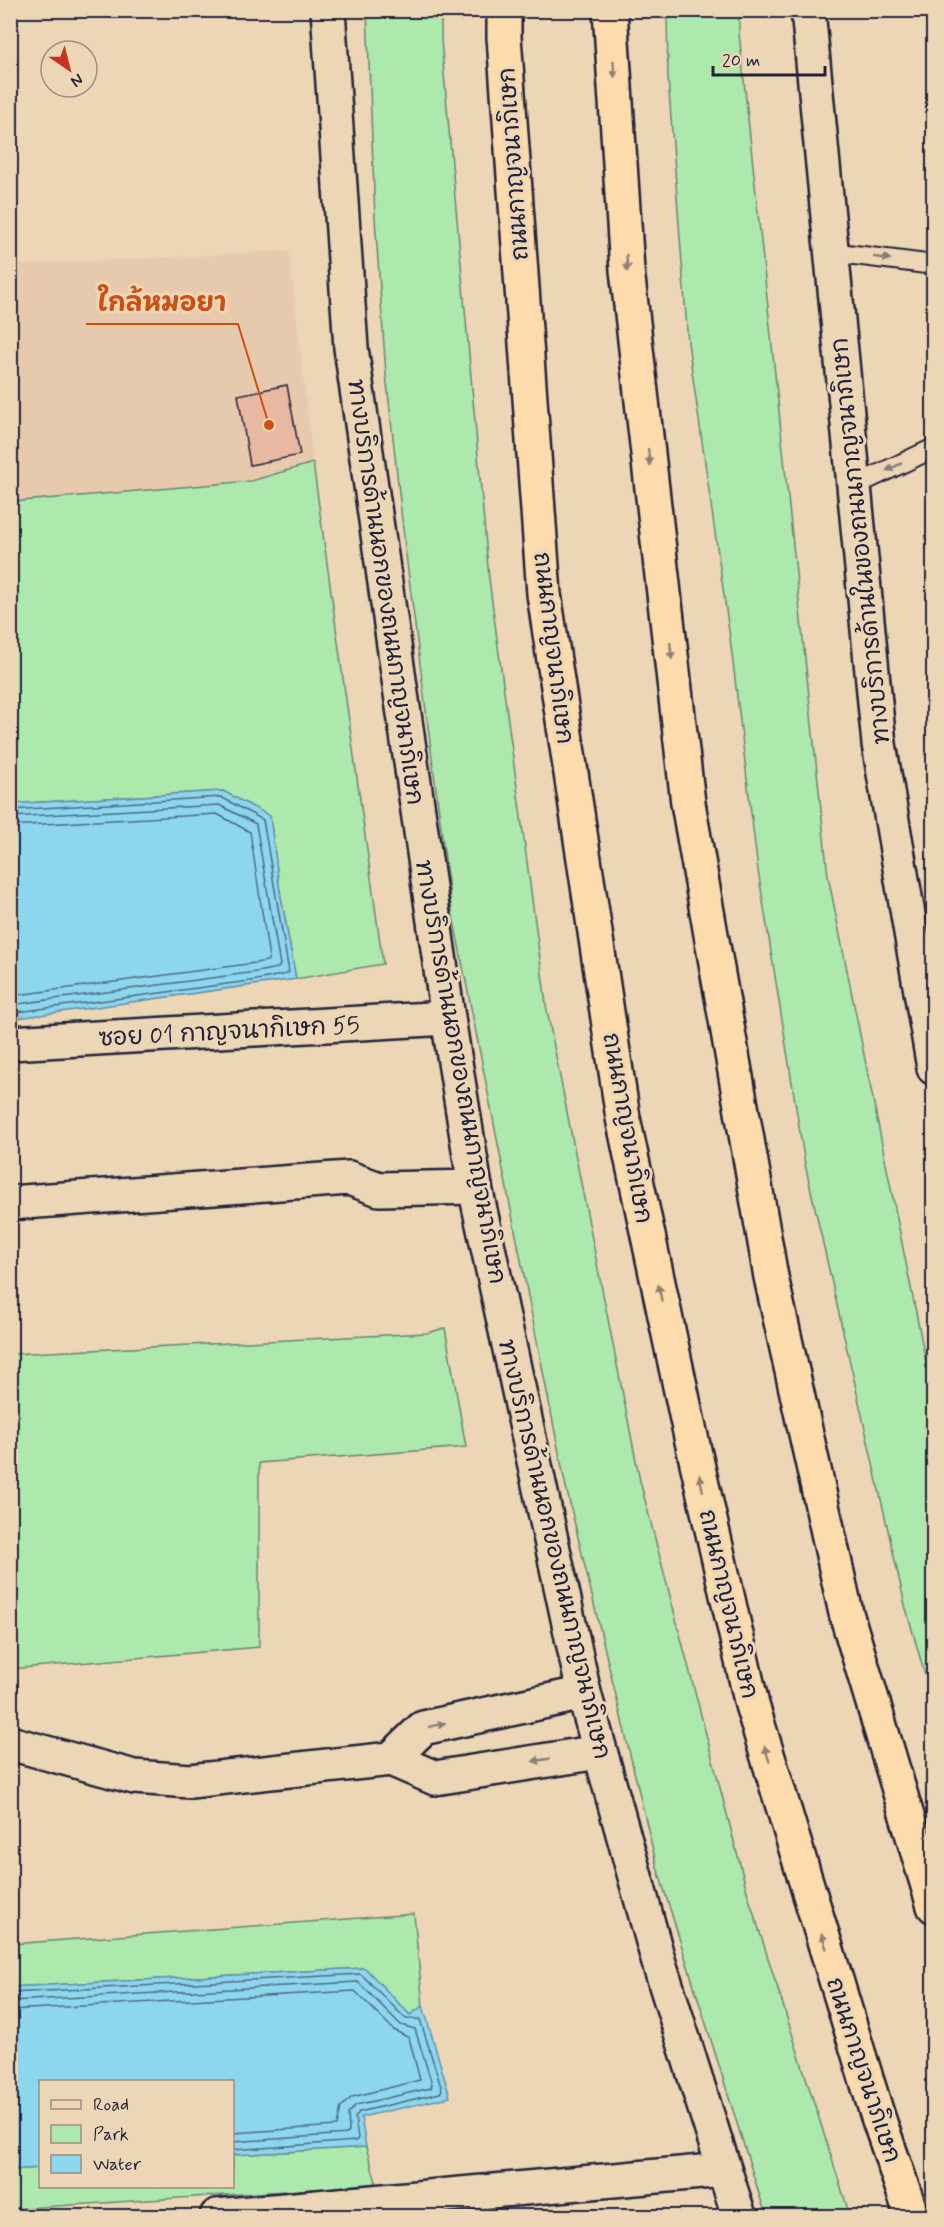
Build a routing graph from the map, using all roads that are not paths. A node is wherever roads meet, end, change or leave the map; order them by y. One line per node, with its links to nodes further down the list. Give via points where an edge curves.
1 (328, 10): 9 (main road, ทางบริการด้านนอกของถนนกาญจนาภิเษก, via 351,348)
2 (504, 10): 22 (highway, ถนนกาญจนาภิเษก, one-way to 2, via 752,1705 623,1118 544,594)
3 (610, 10): 18 (highway, one-way to 18, via 627,270 690,814 773,1288 846,1613)
4 (808, 10): 5 (main road, ทางบริการด้านในของถนนกาญจนาภิเษก)
5 (831, 252): 6 (lane, one-way to 6); 8 (main road, ทางบริการด้านในของถนนกาญจนาภิเษก)
6 (933, 265)
7 (933, 447): 8 (lane, one-way to 8)
8 (854, 486): 11 (main road, ทางบริการด้านในของถนนกาญจนาภิเษก, via 879,744)
9 (448, 1018): 10 (main road, ซอย 01 กาญจนากิเษก 55); 12 (main road, ทางบริการด้านนอกของถนนกาญจนาภิเษก)
10 (10, 1043)
11 (933, 1068)
12 (475, 1187): 13 (main road, via 379,1189 349,1178); 14 (main road, ทางบริการด้านนอกของถนนกาญจนาภิเษก)
13 (10, 1203)
14 (584, 1693): 16 (main road, ทางบริการด้านนอกของถนนกาญจนาภิเษก); 17 (main road, one-way to 14, via 423,1728)
15 (10, 1743): 17 (main road, via 134,1777 190,1781)
16 (599, 1752): 17 (main road, one-way to 17, via 435,1778); 19 (main road, ทางบริการด้านนอกของถนนกาญจนาภิเษก)
17 (392, 1759)
18 (933, 1905)
19 (724, 2170): 20 (main road); 21 (main road, ทางบริการด้านนอกของถนนกาญจนาภิเษก)
20 (217, 2217)
21 (739, 2217)
22 (912, 2217)

